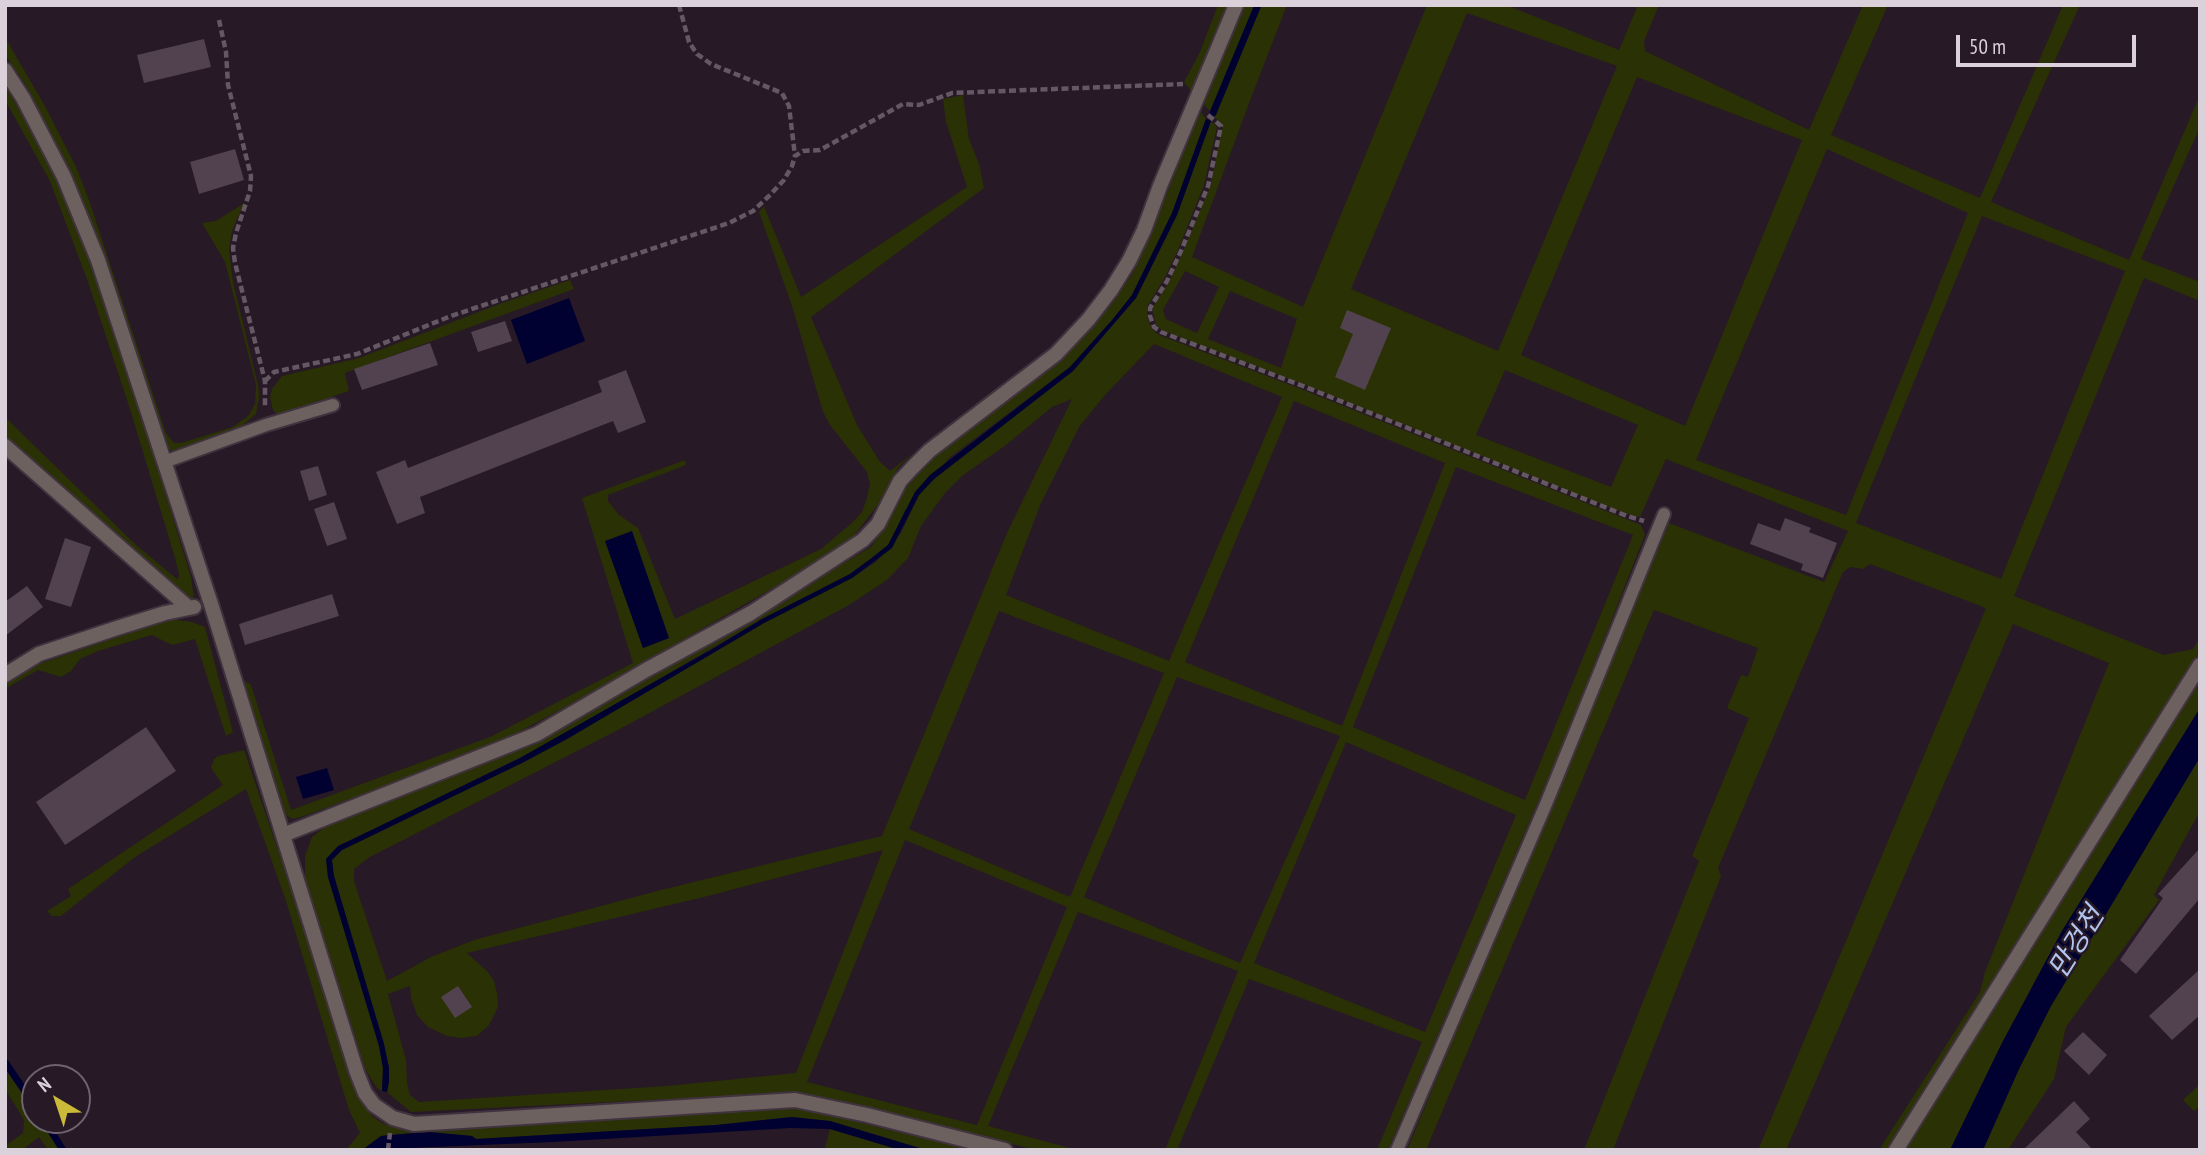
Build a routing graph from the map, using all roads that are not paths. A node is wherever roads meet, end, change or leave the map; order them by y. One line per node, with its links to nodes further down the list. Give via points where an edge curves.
1 (1236, 5): 11 (street, via 1144,230 1129,261 1088,320 1056,354 929,451 900,481 878,524 863,540 751,613 537,734)
2 (5, 70): 5 (street, via 69,189 98,260)
3 (333, 405): 5 (lane)
4 (5, 446): 8 (street)
5 (164, 462): 7 (street)
6 (1661, 519): 13 (lane, via 1546,804)
7 (211, 604): 8 (street); 11 (street)
8 (189, 608): 10 (street, via 39,654)
9 (2200, 665): 14 (street)
10 (5, 675)
11 (284, 835): 12 (street, via 357,1073 374,1105 393,1118 414,1124 795,1100)
12 (1005, 1150)
13 (1397, 1150)
14 (1896, 1150)

